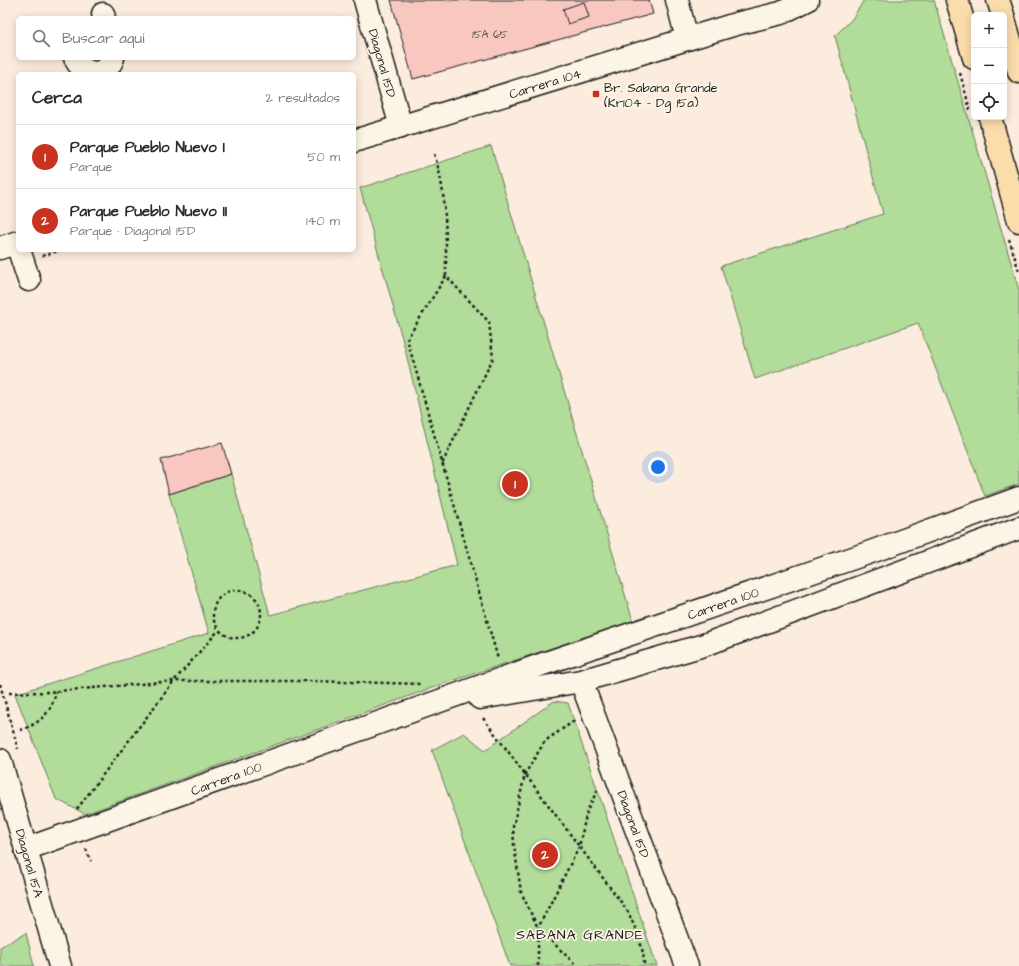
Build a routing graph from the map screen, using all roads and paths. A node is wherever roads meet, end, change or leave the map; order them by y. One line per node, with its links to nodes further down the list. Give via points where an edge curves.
1 (365, 0): 16 (street, Diagonal 15D)
2 (677, 0): 10 (street)
3 (782, 0): 8 (street, Carrera 104)
4 (807, 0): 8 (street, Carrera 104, via 781,13)
5 (957, 0): 11 (main road)
6 (998, 0): 7 (main road)
7 (1002, 12)
8 (736, 24): 10 (street, Carrera 104)
9 (1007, 30): 14 (main road)
10 (687, 40): 16 (street, Carrera 104)
11 (971, 48)
12 (76, 60): 13 (street, via 84,70)
13 (104, 68)
14 (1019, 72)
15 (991, 120): 19 (main road)
16 (401, 127): 17 (street, Carrera 104)
17 (356, 140)
18 (434, 154): 21 (path, via 446,224)
19 (1019, 221)
20 (17, 252): 22 (street)
21 (446, 276): 23 (path, via 407,339); 23 (path, via 490,322 493,358)
22 (29, 280)
23 (442, 464): 29 (path)
24 (1019, 498): 26 (street, Carrera 100)
25 (1019, 528): 27 (street, Carrera 100)
26 (868, 554): 27 (street); 29 (street, Carrera 100)
27 (878, 580): 31 (street, Carrera 100, via 704,645)
28 (218, 631): 28 (path, via 212,617 215,602 220,596 234,590 242,590 256,598 262,614 253,632 242,638 233,639); 30 (path)
29 (503, 679): 35 (street, Carrera 100)
30 (174, 681): 32 (path); 33 (path); 42 (path, via 72,814)
31 (581, 682): 35 (street, Carrera 100); 51 (street, Diagonal 15D)
32 (425, 684)
33 (56, 691): 34 (path); 38 (path, via 47,715 35,725)
34 (9, 693)
35 (426, 706): 42 (street, Carrera 100)
36 (482, 718): 40 (path)
37 (580, 719): 40 (path, via 545,741)
38 (20, 730)
39 (0, 760): 44 (street, Diagonal 15A)
40 (525, 774): 43 (path); 46 (path, via 513,827 514,845 521,892)
41 (600, 787): 43 (path, via 587,811)
42 (79, 830): 44 (street, Carrera 100); 45 (path)
43 (580, 847): 46 (path); 50 (path, via 627,910 637,932)
44 (26, 849): 47 (street, Diagonal 15A)
45 (91, 862)
46 (538, 928): 48 (path); 49 (path)
47 (60, 966)
48 (538, 966)
49 (577, 966)
50 (644, 966)
51 (687, 966)

